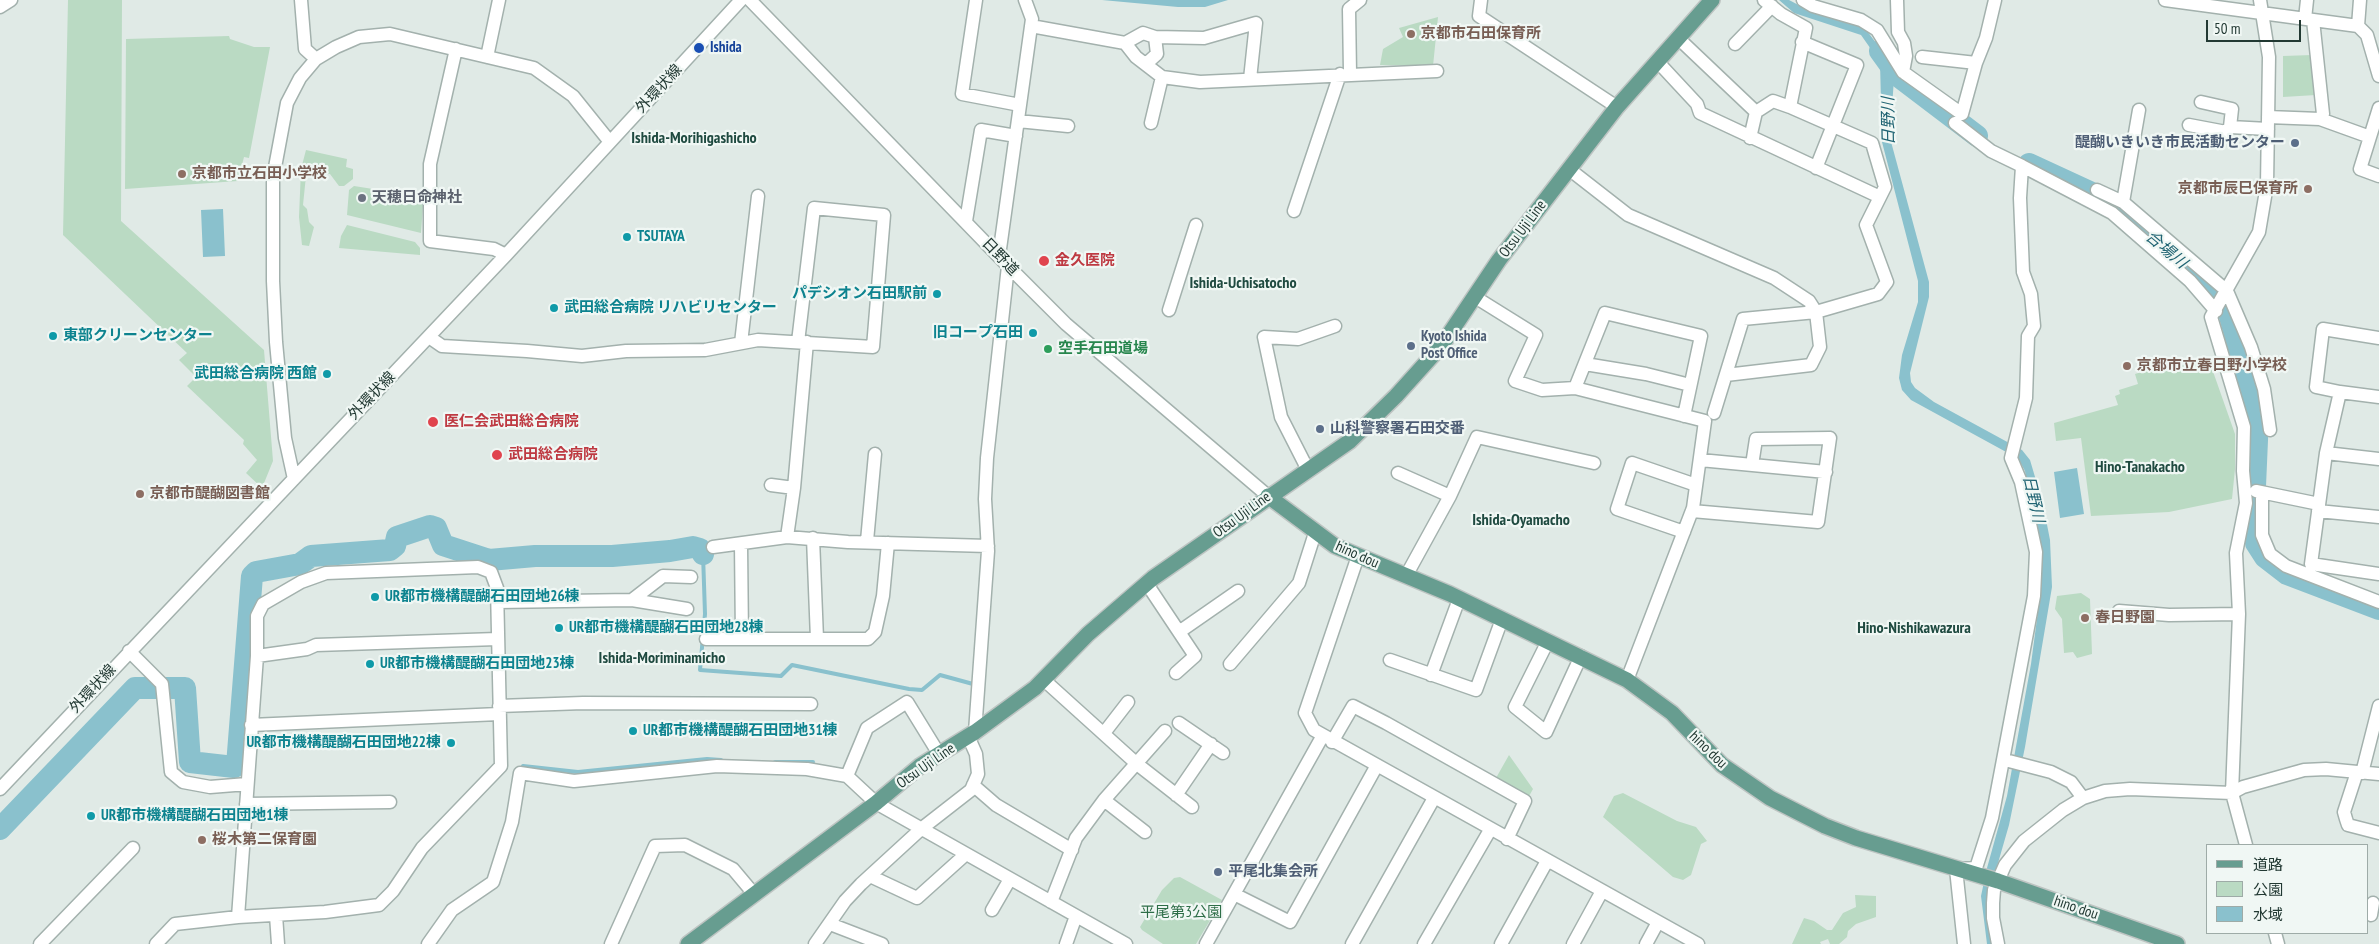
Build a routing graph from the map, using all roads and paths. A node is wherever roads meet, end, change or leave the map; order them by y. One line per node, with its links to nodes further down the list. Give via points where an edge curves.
1 (11, 0): 19 (street)
2 (301, 0): 32 (street, via 305,49)
3 (499, 0): 30 (street)
4 (741, 0): 61 (street, 外環状線)
5 (750, 0): 71 (street, 日野道)
6 (976, 0): 43 (street, via 962,94)
7 (1025, 0): 22 (street, via 1032,18)
8 (1360, 0): 38 (street, via 1349,9)
9 (1481, 0): 44 (street, via 1479,16)
10 (1712, 0): 25 (main road, Otsu Uji Line)
11 (1803, 0): 37 (street, via 1861,20 1877,30)
12 (1897, 0): 37 (street, via 1898,32 1906,56)
13 (1995, 0): 34 (street)
14 (2164, 0): 20 (street)
15 (2260, 0): 20 (street)
16 (2307, 0): 21 (street)
17 (2360, 0): 23 (street)
18 (1768, 3): 26 (street, via 1806,28); 28 (street)
19 (0, 7)
20 (2262, 14): 21 (street); 53 (street, via 2268,57)
21 (2309, 20): 23 (street); 49 (street, via 2324,107)
22 (1031, 26): 27 (street); 43 (street)
23 (2358, 26): 39 (street, via 2368,35)
24 (1155, 37): 27 (street, via 1143,33); 35 (street, via 1157,54); 41 (street, via 1204,38 1256,23)
25 (1678, 38): 33 (main road, Otsu Uji Line); 48 (street)
26 (1802, 42): 45 (street); 56 (street, via 1857,65)
27 (1125, 43): 35 (street)
28 (1735, 44)
29 (456, 49): 30 (street); 32 (street, via 404,36 377,35 350,41); 73 (street, via 430,164 430,241 494,249)
30 (487, 57): 61 (street, via 534,68 553,80 573,96)
31 (1922, 57): 34 (street)
32 (316, 59): 103 (street, via 300,78 287,103 272,178 276,342 285,438)
33 (1657, 61): 44 (main road, Otsu Uji Line); 60 (street, via 1698,104 1700,113)
34 (1976, 63): 51 (street)
35 (1146, 64): 40 (street)
36 (1438, 71): 38 (street)
37 (1903, 72): 51 (street)
38 (1345, 74): 41 (street); 70 (street)
39 (2379, 76)
40 (1162, 77): 41 (street, via 1200,82); 52 (street)
41 (1250, 79)
42 (2201, 102): 57 (street, via 2232,109)
43 (1020, 105): 50 (street)
44 (1617, 107): 64 (main road, Otsu Uji Line)
45 (1790, 107): 48 (street, via 1773,101); 56 (street)
46 (2379, 108): 59 (street)
47 (2139, 110): 69 (street)
48 (1756, 112): 60 (street)
49 (2320, 118): 53 (street); 59 (street)
50 (1018, 121): 55 (street); 58 (street)
51 (1958, 121): 62 (street, via 1992,151)
52 (1150, 122)
53 (2268, 123): 57 (street); 77 (street, via 2267,185 2259,232)
54 (2189, 125): 57 (street, via 2226,132)
55 (1068, 126)
56 (1834, 127): 63 (street); 68 (street, via 1872,143 1885,188)
57 (2230, 127)
58 (1016, 136): 71 (street, via 981,130); 74 (street)
59 (2370, 137): 65 (street, via 2360,169)
60 (1750, 138): 63 (street)
61 (610, 142): 73 (street, 外環状線)
62 (2022, 166): 69 (street); 164 (street, via 2022,272 2031,294 2034,326 2028,336 2026,398 2011,458 2021,482 2036,552 2034,596)
63 (1816, 168): 68 (street)
64 (1569, 169): 76 (main road, Otsu Uji Line, via 1499,260); 79 (street, via 1628,215 1774,278 1809,301)
65 (2379, 176)
66 (2097, 190): 69 (street)
67 (758, 196): 84 (street)
68 (1880, 197): 79 (street, via 1866,225 1887,282 1878,294)
69 (2117, 206): 77 (street); 77 (street, via 2190,281)
70 (1294, 211)
71 (966, 222): 74 (street, 日野道)
72 (1196, 225): 78 (street)
73 (506, 255): 81 (street, 外環状線)
74 (999, 256): 75 (street, 日野道)
75 (1008, 266): 108 (street, 日野道, via 1066,324); 120 (street, via 987,458)
76 (1475, 297): 88 (street, via 1536,335 1515,381 1542,390); 100 (main road, Otsu Uji Line, via 1442,345 1396,396 1350,441)
77 (2221, 301): 93 (street, via 2251,347 2264,389); 107 (street, via 2211,317 2244,427)
78 (1169, 310)
79 (1816, 312): 86 (street, via 1743,318); 86 (street, via 1820,347 1811,365)
80 (1335, 326): 100 (street, via 1298,340 1264,337 1281,417)
81 (429, 337): 84 (street, via 442,346 582,356 626,351 705,350); 103 (street, 外環状線)
82 (2379, 338): 89 (street, via 2323,329 2316,387)
83 (803, 342): 83 (street, via 814,208 884,215 873,347); 84 (street, via 758,340); 106 (street)
84 (741, 343)
85 (1585, 364): 87 (street); 87 (street, via 1606,313 1701,336); 88 (street)
86 (1726, 375): 91 (street)
87 (1690, 385): 92 (street)
88 (1575, 388): 92 (street)
89 (2340, 392): 90 (street); 94 (street)
90 (2379, 397)
91 (1714, 414)
92 (1684, 416): 97 (street, via 1705,421)
93 (2270, 430)
94 (2326, 453): 96 (street); 110 (street)
95 (875, 454): 117 (street)
96 (2379, 459)
97 (1700, 460): 99 (street); 105 (street)
98 (1594, 463): 109 (street, via 1477,437)
99 (1752, 465): 101 (street); 101 (street, via 1756,439 1830,438)
100 (1308, 470): 108 (main road, Otsu Uji Line)
101 (1826, 472): 111 (street, via 1818,522)
102 (1398, 473): 109 (street)
103 (294, 479): 142 (street, 外環状線)
104 (772, 485): 106 (street)
105 (1696, 485): 111 (street); 113 (street, via 1632,463 1617,509)
106 (794, 488): 115 (street)
107 (2254, 490): 110 (street); 131 (street, via 2262,535 2270,554 2286,566); 134 (street, via 2246,503 2236,553)
108 (1268, 496): 114 (main road, hino dou); 126 (main road, Otsu Uji Line)
109 (1450, 496): 124 (street)
110 (2319, 508): 112 (street); 123 (street, via 2311,564)
111 (1692, 510): 113 (street)
112 (2379, 518)
113 (1684, 532): 150 (street)
114 (1315, 533): 122 (main road, hino dou); 146 (street, via 1299,583)
115 (787, 537): 116 (street); 119 (street)
116 (813, 538): 117 (street); 140 (street)
117 (867, 541): 118 (street)
118 (888, 543): 120 (street); 140 (street, via 884,596 874,632 868,639)
119 (741, 544): 121 (street); 139 (street)
120 (988, 546): 159 (street)
121 (713, 548)
122 (1358, 556): 124 (main road, hino dou); 160 (street, via 1305,713 1314,730)
123 (2379, 574)
124 (1406, 576): 128 (main road, hino dou)
125 (691, 577): 129 (street, via 663,576)
126 (1147, 584): 136 (street); 149 (main road, Otsu Uji Line, via 1088,634)
127 (1238, 591): 136 (street)
128 (1459, 599): 135 (main road, hino dou); 148 (street)
129 (632, 600): 130 (street); 132 (street)
130 (498, 602): 137 (street); 143 (street, via 497,588 490,572 478,566 326,573 301,582 263,604 258,616)
131 (2379, 602)
132 (687, 609)
133 (2119, 610): 134 (street)
134 (2239, 614): 175 (street)
135 (1502, 619): 141 (main road, hino dou); 148 (street, via 1476,690)
136 (1179, 632): 147 (street, via 1195,656)
137 (497, 639): 143 (street, via 316,645); 154 (street)
138 (706, 639): 139 (street)
139 (742, 639): 140 (street)
140 (817, 639)
141 (1548, 641): 144 (main road, hino dou); 144 (street, via 1515,707 1546,732)
142 (129, 651): 172 (street, via 163,687 171,772 183,782 210,787); 174 (street, 外環状線)
143 (257, 656): 156 (street)
144 (1581, 656): 150 (main road, hino dou)
145 (1390, 660): 148 (street)
146 (1230, 664)
147 (1176, 673)
148 (1431, 674)
149 (1044, 680): 158 (street); 159 (main road, Otsu Uji Line)
150 (1627, 680): 194 (main road, hino dou, via 1672,713 1722,765 1770,798 1824,826)
151 (1128, 702): 158 (street)
152 (811, 704): 154 (street)
153 (2379, 706): 168 (street)
154 (499, 710): 156 (street); 166 (street)
155 (1179, 722): 161 (street)
156 (251, 725): 172 (street)
157 (1165, 731): 165 (street)
158 (1104, 733): 165 (street)
159 (972, 734): 163 (main road, Otsu Uji Line); 173 (street, via 978,774)
160 (1327, 739): 167 (street); 188 (street, via 1352,706 1386,722 1525,801); 200 (street)
161 (1211, 744): 162 (street); 176 (street)
162 (1223, 753)
163 (939, 754): 171 (street, via 907,702 867,728); 181 (main road, Otsu Uji Line)
164 (2007, 761): 178 (street, via 2051,772 2071,782); 194 (street, via 1976,868)
165 (1137, 764): 176 (street); 179 (street)
166 (501, 766): 169 (street); 203 (street, via 422,848 393,891 379,905)
167 (1376, 766): 177 (street); 200 (street, via 1290,922)
168 (2360, 772): 170 (street); 175 (street, via 2304,770); 187 (street, via 2344,812 2346,819 2348,825)
169 (520, 774): 171 (street, via 574,781 717,766 807,769); 211 (street, via 512,822 493,882 452,910)
170 (2379, 774)
171 (847, 776): 181 (street)
172 (247, 784): 182 (street)
173 (973, 785): 184 (street, via 971,790); 191 (street, via 996,805)
174 (0, 789)
175 (2232, 792): 178 (street, via 2130,789 2105,791); 189 (street)
176 (1176, 795): 183 (street)
177 (1434, 798): 185 (street); 219 (street)
178 (2083, 798): 197 (street, via 2024,841)
179 (1104, 800): 186 (street); 191 (street, via 1076,838)
180 (390, 802): 182 (street)
181 (876, 803): 184 (street); 199 (main road, Otsu Uji Line)
182 (246, 804): 205 (street)
183 (1192, 807)
184 (921, 829): 192 (street); 195 (street)
185 (1490, 830): 188 (street); 220 (street)
186 (1145, 832)
187 (2379, 833)
188 (1507, 839): 193 (street)
189 (2246, 844)
190 (133, 848): 208 (street)
191 (1072, 850): 201 (street)
192 (966, 854): 195 (street, via 917,898); 196 (street)
193 (1547, 861): 198 (street); 221 (street)
194 (1956, 869): 197 (main road, hino dou); 225 (street)
195 (870, 876): 207 (street, via 845,901)
196 (1010, 879): 201 (street); 202 (street)
197 (1996, 881): 226 (street, via 1993,918); 227 (main road, hino dou)
198 (1602, 891): 206 (street); 222 (street)
199 (754, 894): 212 (street, via 733,869 686,845 655,846); 213 (main road, Otsu Uji Line)
200 (1234, 894): 218 (street)
201 (1051, 902): 204 (street)
202 (992, 910)
203 (276, 915): 205 (street); 210 (street)
204 (1076, 916): 216 (street); 217 (street)
205 (238, 918): 209 (street, via 175,924)
206 (1658, 922): 223 (street); 224 (street)
207 (830, 924): 214 (street); 215 (street)
208 (40, 944)
209 (156, 944)
210 (278, 944)
211 (428, 944)
212 (611, 944)
213 (688, 944)
214 (815, 944)
215 (882, 944)
216 (1066, 944)
217 (1126, 944)
218 (1206, 944)
219 (1352, 944)
220 (1424, 944)
221 (1501, 944)
222 (1573, 944)
223 (1646, 944)
224 (1698, 944)
225 (1964, 944)
226 (1998, 944)
227 (2177, 944)

